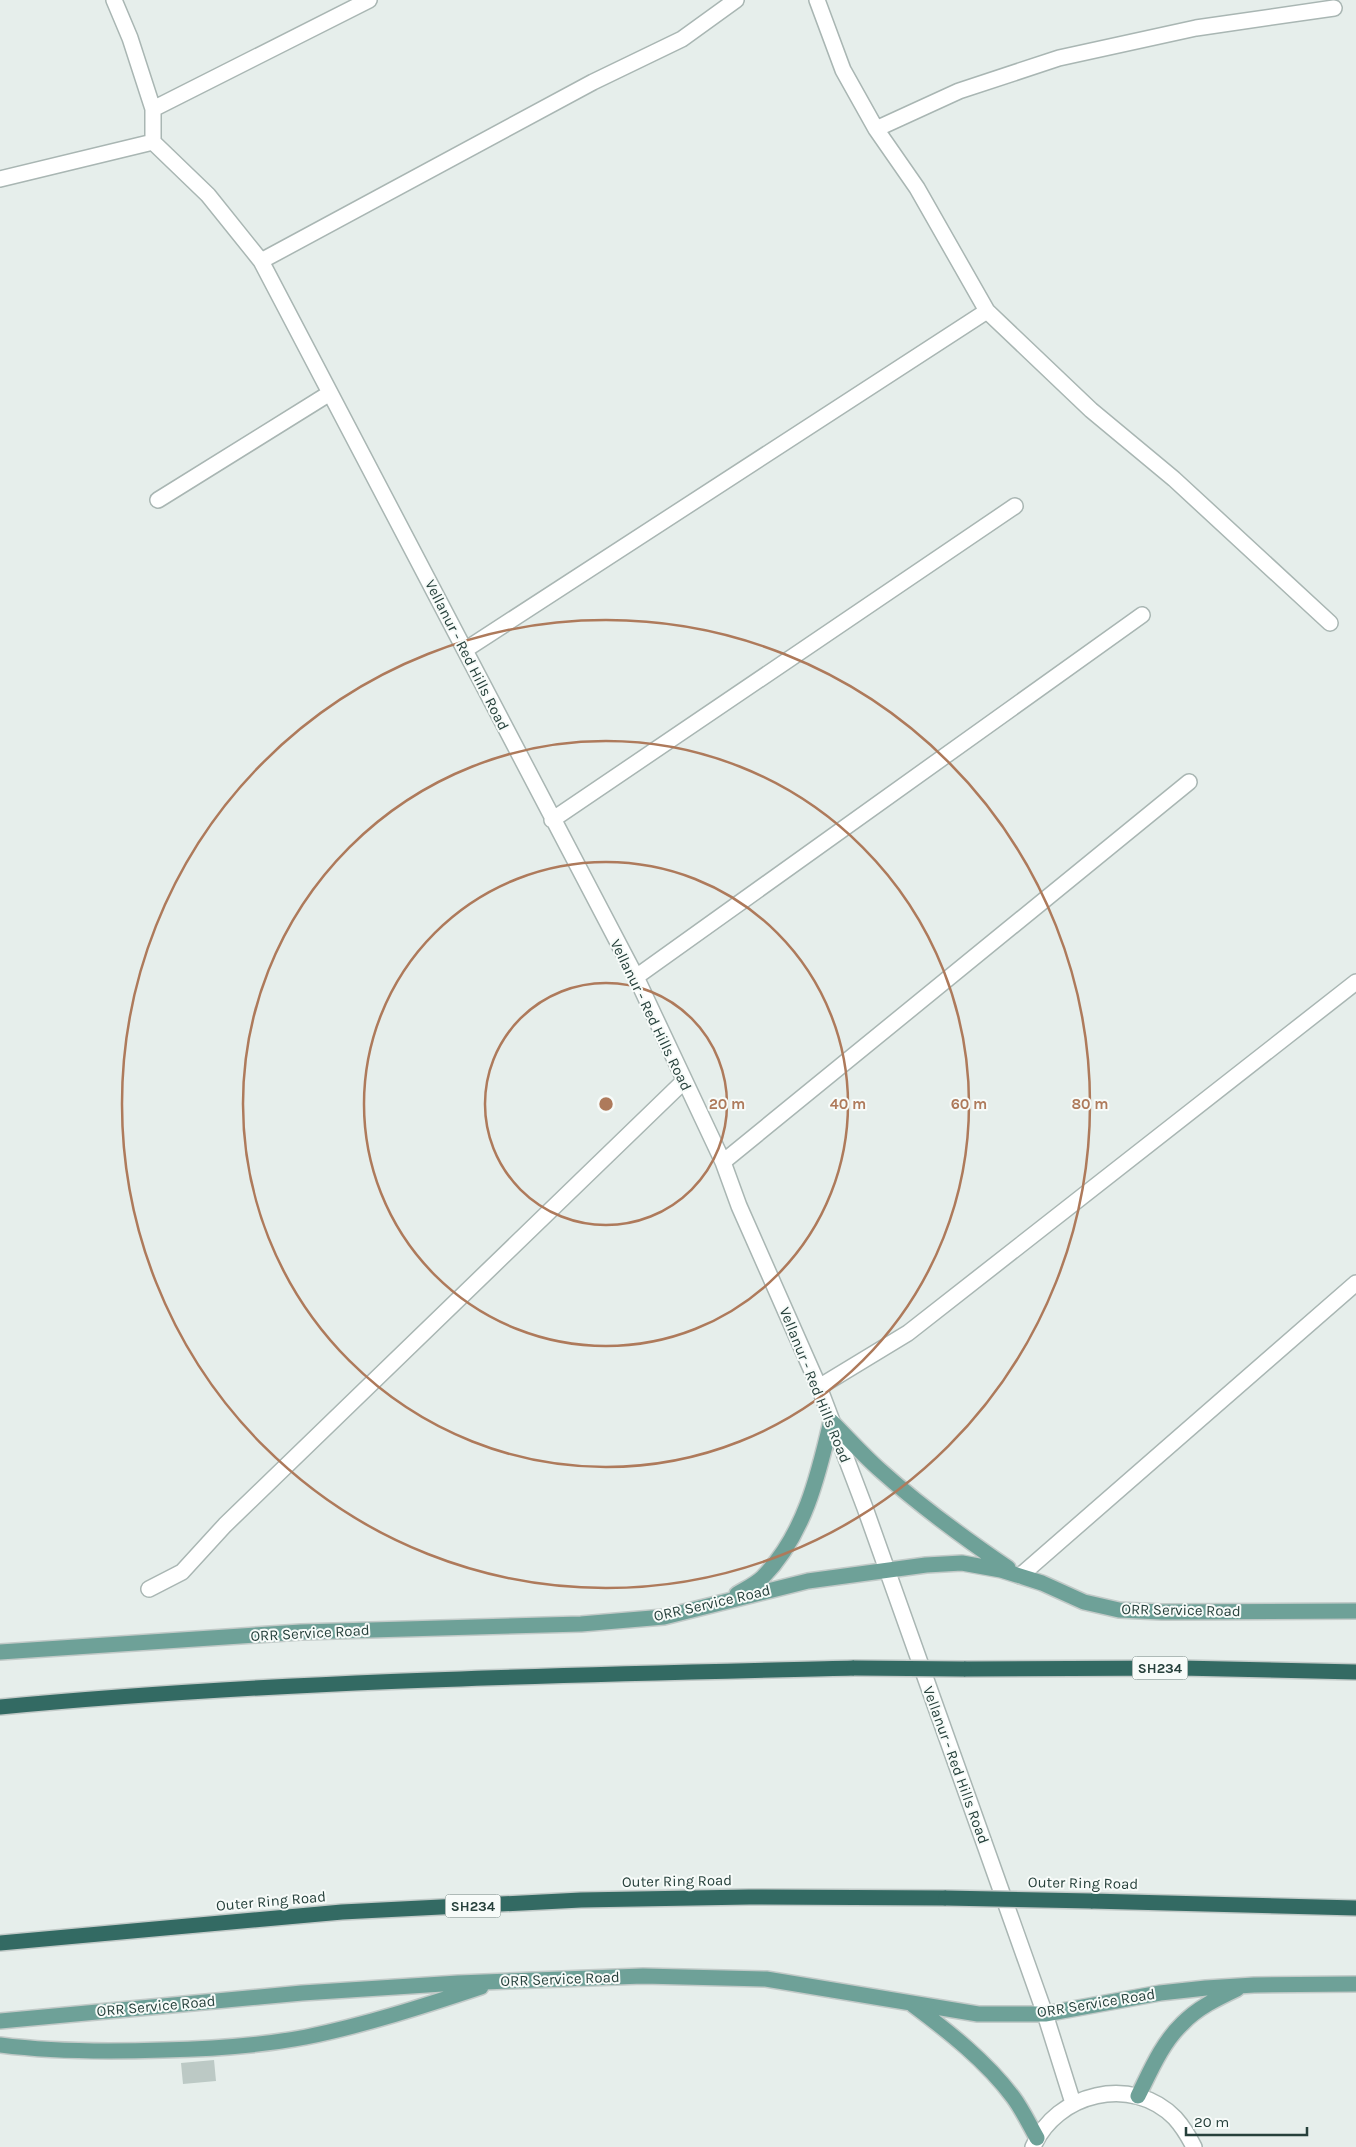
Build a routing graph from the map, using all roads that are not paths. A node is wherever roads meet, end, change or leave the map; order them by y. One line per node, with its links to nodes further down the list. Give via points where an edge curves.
1 (114, 0): 6 (street)
2 (369, 0): 6 (street)
3 (736, 0): 10 (street, via 682,39 593,82)
4 (817, 0): 7 (street, via 843,70)
5 (1334, 8): 7 (street, via 1196,28 1059,58 958,91)
6 (153, 109): 8 (street)
7 (876, 129): 11 (street, via 917,188)
8 (153, 142): 9 (street); 10 (street, Vellanur - Red Hills Road, via 208,195)
9 (0, 179)
10 (261, 261): 12 (street, Vellanur - Red Hills Road)
11 (988, 310): 16 (street, via 1091,410 1174,480); 17 (street)
12 (330, 393): 13 (street); 17 (street, Vellanur - Red Hills Road)
13 (158, 500)
14 (1015, 506): 19 (street)
15 (1142, 615): 20 (street)
16 (1330, 623)
17 (464, 650): 19 (street, Vellanur - Red Hills Road)
18 (1189, 782): 23 (street)
19 (552, 820): 20 (street, Vellanur - Red Hills Road)
20 (636, 978): 22 (street, Vellanur - Red Hills Road)
21 (1356, 982): 25 (street, via 908,1333)
22 (683, 1082): 23 (street, Vellanur - Red Hills Road); 29 (street, via 232,1518 182,1572)
23 (723, 1162): 25 (street, Vellanur - Red Hills Road, via 739,1206)
24 (1356, 1283): 28 (street)
25 (819, 1386): 26 (street, Vellanur - Red Hills Road)
26 (831, 1421): 27 (street, Vellanur - Red Hills Road); 28 (main road, via 879,1470 926,1509); 30 (main road, via 814,1491 792,1539 762,1578)
27 (887, 1571): 28 (main road, ORR Service Road, via 926,1564 962,1563); 30 (main road, ORR Service Road, via 808,1581); 41 (street, Vellanur - Red Hills Road)
28 (1020, 1576): 31 (main road, ORR Service Road, via 1084,1602 1119,1610)
29 (149, 1589)
30 (728, 1601): 32 (main road, ORR Service Road, via 664,1617 581,1624 301,1632)
31 (1356, 1611)
32 (0, 1652)
33 (1356, 1672): 34 (highway, SH234, bridge, via 1180,1668 854,1668 604,1674 349,1683)
34 (0, 1707)
35 (1356, 1908): 36 (highway, Outer Ring Road / SH234, bridge, via 946,1898 581,1900 342,1912)
36 (0, 1943)
37 (499, 1982): 40 (main road, ORR Service Road, via 643,1976 766,1978); 42 (main road, ORR Service Road, via 302,1993); 43 (main road, via 343,2028 252,2044 136,2051 43,2051)
38 (1356, 1984): 39 (main road, ORR Service Road)
39 (1243, 1986): 41 (main road, ORR Service Road, via 1160,1993); 44 (main road, via 1210,2002 1182,2024 1162,2051)
40 (910, 2002): 41 (main road, ORR Service Road, via 978,2014); 46 (main road, via 980,2060 1014,2098)
41 (1045, 2014): 45 (street, Vellanur - Red Hills Road)
42 (0, 2020)
43 (0, 2046)
44 (1138, 2096): 45 (street, via 1105,2094 1088,2096); 47 (street, via 1174,2117)
45 (1073, 2103): 46 (street, via 1046,2124)
46 (1035, 2142)
47 (1194, 2147)

